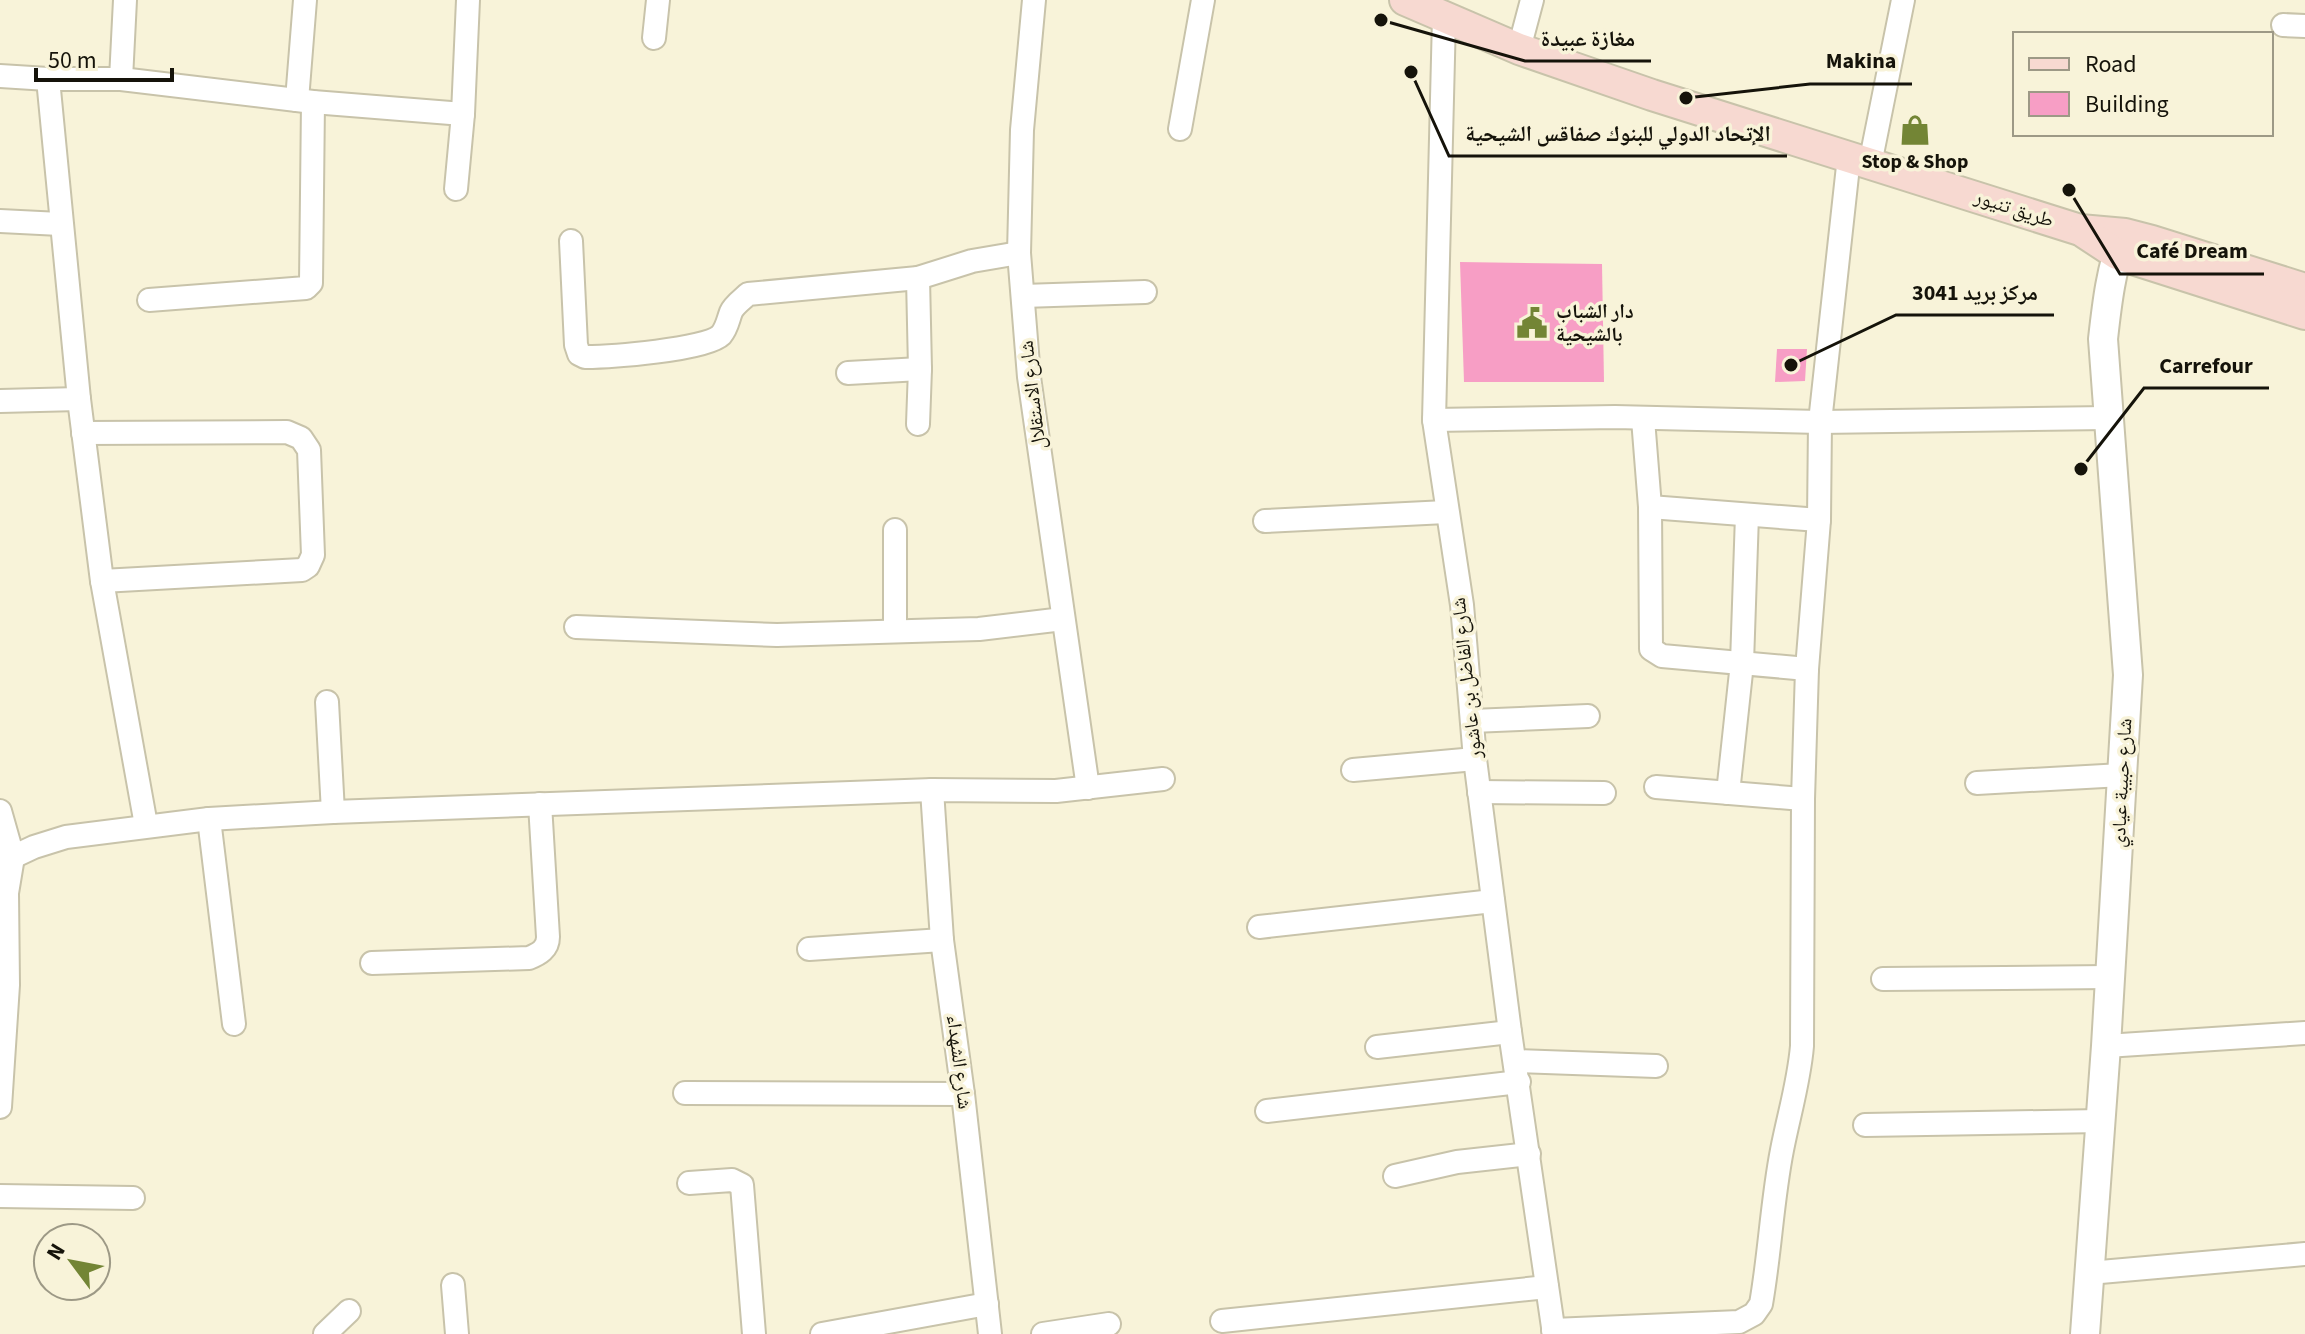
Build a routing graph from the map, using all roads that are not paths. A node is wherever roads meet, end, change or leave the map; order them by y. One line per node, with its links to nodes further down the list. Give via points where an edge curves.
1 (125, 0): 15 (street)
2 (305, 0): 16 (street)
3 (468, 0): 17 (street)
4 (658, 0): 11 (street)
5 (1034, 0): 25 (street, شارع الاستقلال, via 1022,130)
6 (1203, 0): 18 (street)
7 (1405, 0): 10 (main road, طريق تنيور)
8 (1532, 0): 12 (street)
9 (1903, 0): 19 (street)
10 (1444, 18): 12 (main road, طريق تنيور); 39 (street, شارع الفاضل بن عاشور)
11 (654, 38)
12 (1519, 49): 19 (main road, طريق تنيور)
13 (0, 76): 14 (street)
14 (48, 79): 15 (street); 22 (street)
15 (121, 79): 16 (street)
16 (305, 101): 17 (street); 31 (street, via 311,283 306,288)
17 (463, 114): 20 (street)
18 (1180, 129)
19 (1860, 161): 24 (main road, طريق تنيور); 40 (street)
20 (456, 189)
21 (0, 221): 22 (street)
22 (60, 224): 35 (street)
23 (571, 241): 26 (street, via 576,345 585,357 710,341 720,336 732,310 748,294)
24 (2121, 244): 27 (main road, طريق تنيور); 37 (street, شارع حبيبة عيادي, via 2103,339)
25 (1019, 253): 26 (street); 30 (street, شارع الاستقلال)
26 (918, 278): 33 (street)
27 (2242, 282): 28 (main road, طريق تنيور); 32 (main road, طريق تنيور)
28 (2305, 289)
29 (1145, 292): 30 (street)
30 (1023, 296): 50 (street, شارع الاستقلال, via 1029,377)
31 (149, 300)
32 (2305, 313)
33 (920, 369): 34 (street); 41 (street)
34 (848, 373)
35 (79, 399): 36 (street); 42 (street)
36 (0, 401)
37 (2107, 418): 40 (street); 60 (street, شارع حبيبة عيادي, via 2128,675)
38 (1643, 419): 39 (street); 40 (street); 43 (street)
39 (1434, 420): 44 (street, شارع الفاضل بن عاشور)
40 (1820, 422): 46 (street)
41 (918, 424)
42 (83, 433): 49 (street); 49 (street, via 287,432 301,438 309,450 313,555 302,570)
43 (1650, 507): 45 (street); 53 (street, via 1651,649 1662,656)
44 (1446, 512): 47 (street); 57 (street, شارع الفاضل بن عاشور, via 1462,605)
45 (1747, 515): 46 (street); 53 (street)
46 (1819, 520): 54 (street)
47 (1265, 521)
48 (895, 530): 52 (street)
49 (102, 581): 74 (street)
50 (1063, 619): 52 (street); 64 (street, شارع الاستقلال)
51 (576, 627): 52 (street, via 777,635)
52 (895, 631)
53 (1742, 663): 54 (street); 68 (street)
54 (1807, 669): 69 (street)
55 (327, 702): 72 (street)
56 (1588, 716): 57 (street)
57 (1472, 721): 58 (street, شارع الفاضل بن عاشور)
58 (1475, 759): 59 (street); 66 (street, شارع الفاضل بن عاشور)
59 (1353, 770)
60 (2122, 775): 62 (street); 81 (street, شارع حبيبة عيادي)
61 (1163, 779): 64 (street)
62 (1977, 783)
63 (1656, 787): 68 (street)
64 (1088, 788): 65 (street)
65 (932, 790): 70 (street); 78 (street, شارع الشهداء)
66 (1479, 792): 67 (street); 76 (street, شارع الفاضل بن عاشور)
67 (1604, 793)
68 (1728, 793): 69 (street)
69 (1803, 799): 109 (street, via 1801,1061 1778,1173 1761,1304 1739,1322)
70 (540, 804): 72 (street); 80 (street, via 548,937 541,952 529,958)
71 (0, 811): 75 (street)
72 (333, 812): 73 (street)
73 (209, 819): 74 (street); 83 (street)
74 (146, 825): 75 (street, via 51,841)
75 (6, 860): 92 (street, via 8,985)
76 (1493, 901): 77 (street); 84 (street, شارع الفاضل بن عاشور)
77 (1259, 927)
78 (942, 940): 79 (street); 91 (street, شارع الشهداء)
79 (809, 949)
80 (372, 963)
81 (2110, 977): 82 (street); 86 (street, شارع حبيبة عيادي)
82 (1883, 979)
83 (234, 1024)
84 (1510, 1032): 87 (street); 89 (street, شارع الفاضل بن عاشور)
85 (2305, 1033): 86 (street)
86 (2106, 1046): 94 (street, شارع حبيبة عيادي)
87 (1377, 1047)
88 (1656, 1066): 89 (street)
89 (1517, 1071): 93 (street); 96 (street, شارع الفاضل بن عاشور)
90 (685, 1093): 91 (street)
91 (963, 1094): 105 (street, شارع الشهداء)
92 (0, 1107)
93 (1267, 1111)
94 (2100, 1121): 95 (street); 102 (street, شارع حبيبة عيادي)
95 (1865, 1125)
96 (1529, 1154): 97 (street); 104 (street, شارع الفاضل بن عاشور)
97 (1395, 1176)
98 (689, 1183): 112 (street, via 732,1180 742,1185)
99 (0, 1196): 100 (street)
100 (133, 1198)
101 (2305, 1254): 102 (street)
102 (2089, 1273): 116 (street, شارع حبيبة عيادي)
103 (453, 1285): 111 (street)
104 (1547, 1287): 107 (street); 109 (street, شارع الفاضل بن عاشور)
105 (987, 1304): 113 (street); 114 (street, شارع الشهداء)
106 (349, 1311): 110 (street)
107 (1222, 1321)
108 (1109, 1324): 115 (street)
109 (1554, 1332)
110 (325, 1334)
111 (457, 1334)
112 (754, 1334)
113 (822, 1334)
114 (990, 1334)
115 (1043, 1334)
116 (2085, 1334)

